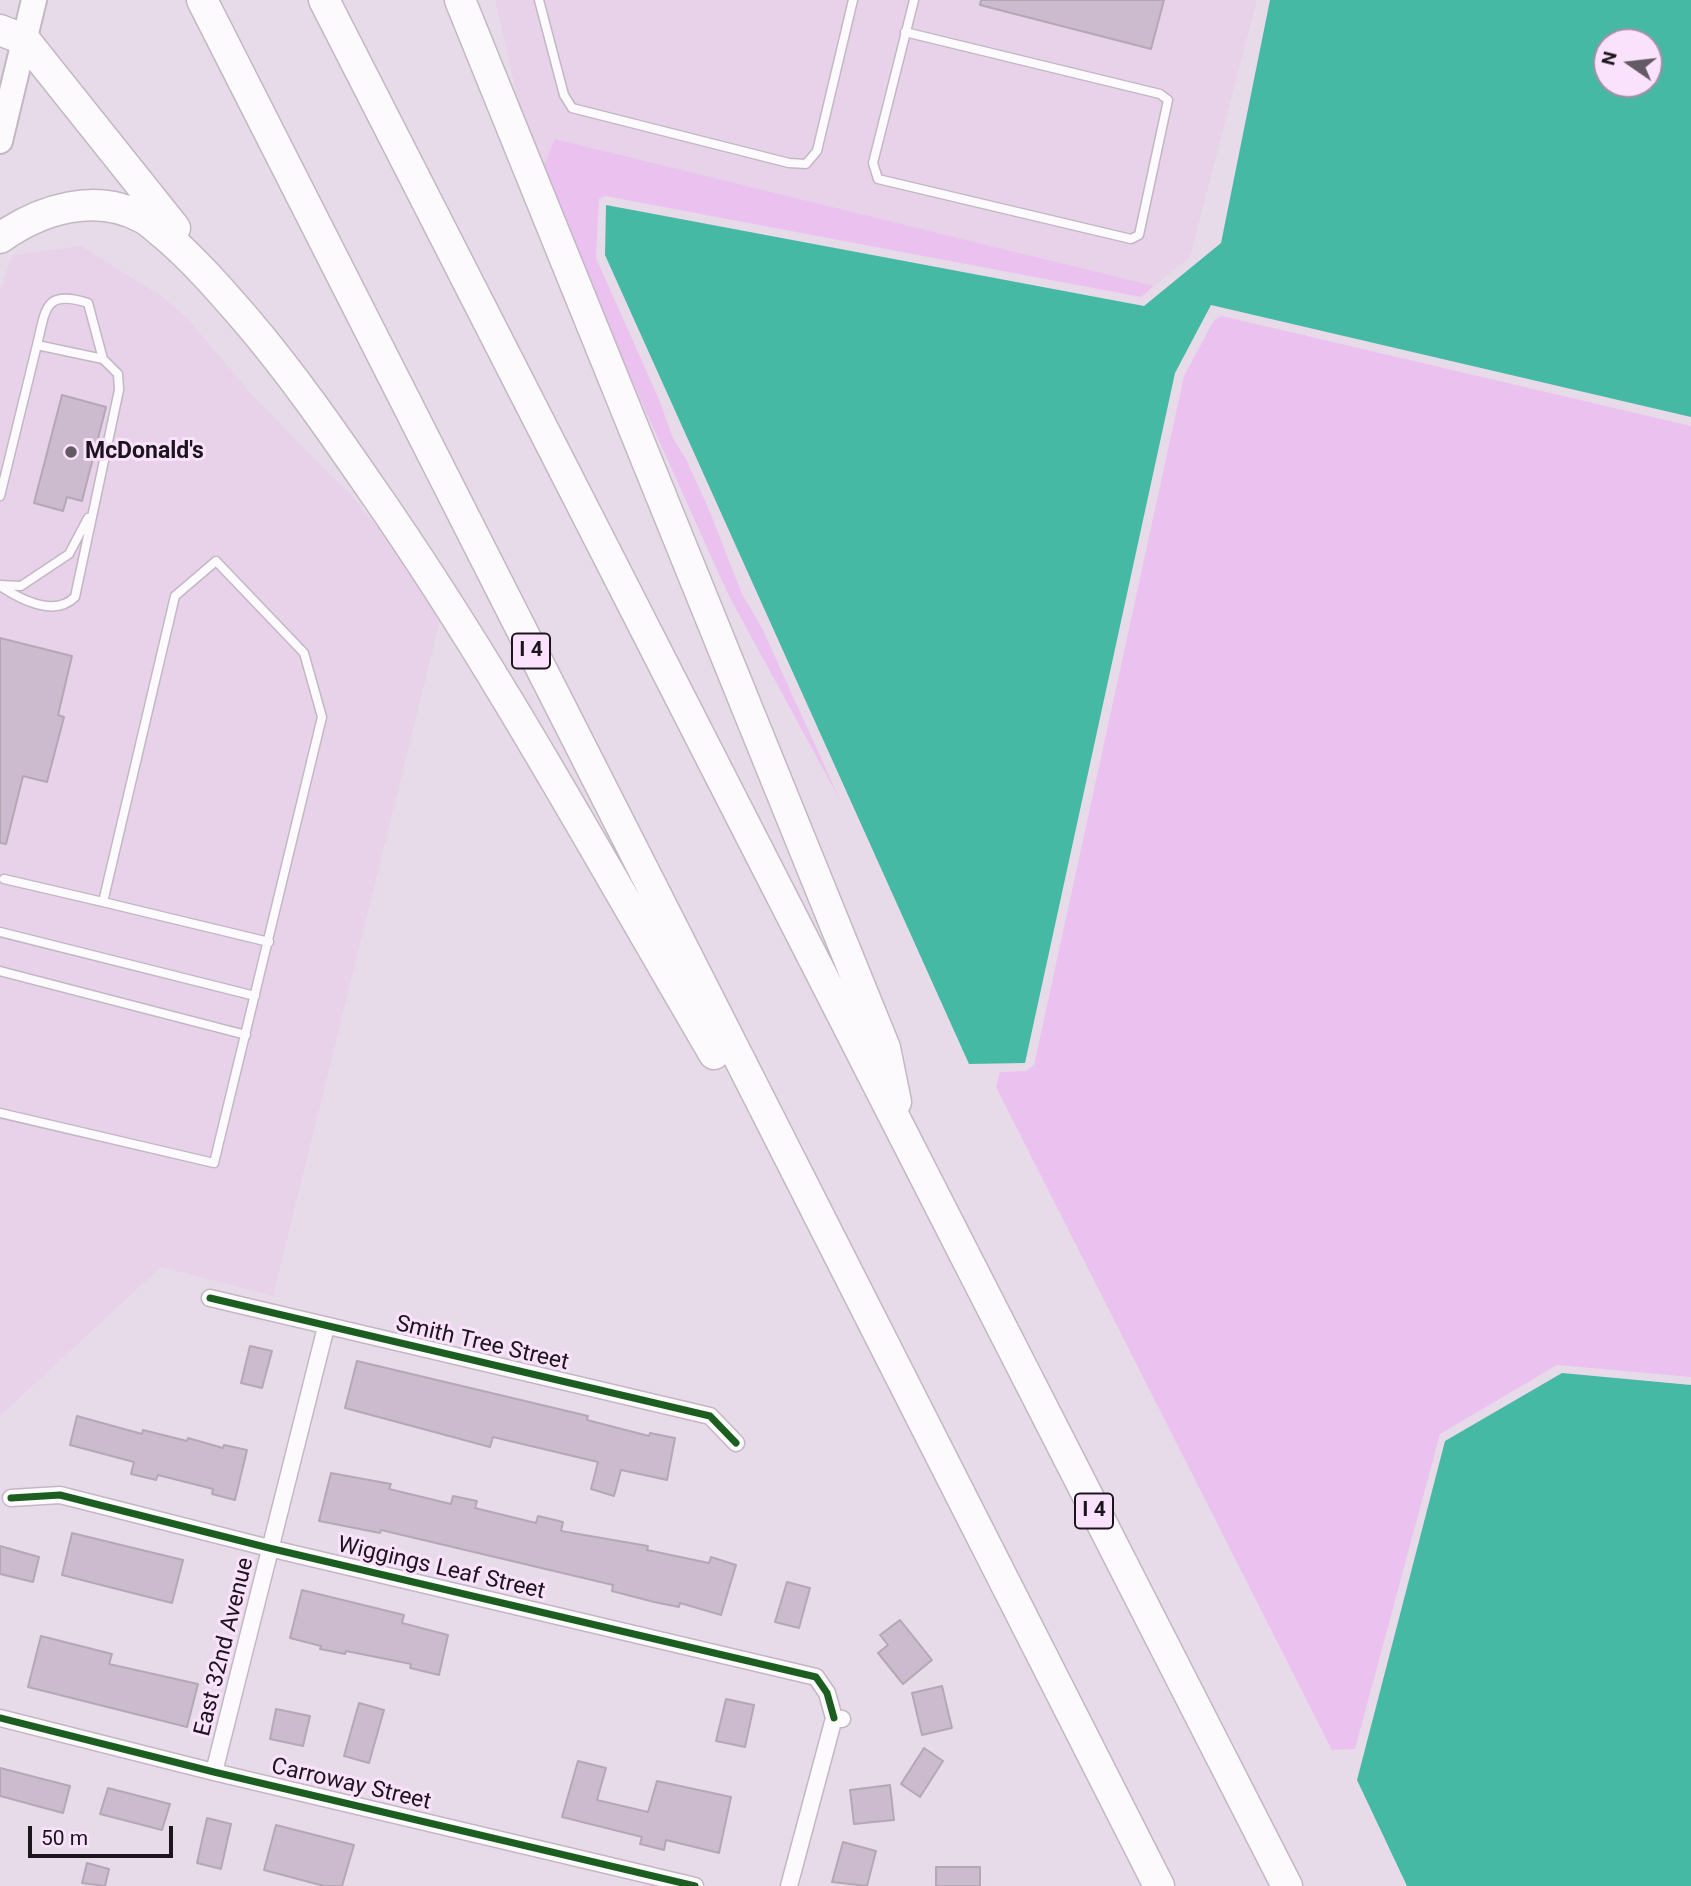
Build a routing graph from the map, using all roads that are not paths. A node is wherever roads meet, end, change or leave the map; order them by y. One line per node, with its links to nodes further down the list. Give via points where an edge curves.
1 (34, 0): 9 (main road)
2 (202, 0): 28 (highway, I 4)
3 (324, 0): 26 (highway, I 4)
4 (460, 0): 26 (highway, via 885,1048)
5 (539, 0): 6 (lane, via 564,95 572,108 806,164 817,151)
6 (853, 0)
7 (914, 0): 8 (lane)
8 (905, 32): 8 (lane, via 1160,94 1168,100 1139,235 1131,239 878,179 873,163)
9 (12, 35): 10 (main road); 13 (highway)
10 (0, 141)
11 (0, 238): 13 (highway, via 30,218 68,207 98,204 143,218 194,261)
12 (37, 345): 14 (lane); 14 (lane, via 45,312 53,301 66,296 88,303); 15 (lane)
13 (278, 357): 28 (highway, via 437,584)
14 (103, 359): 16 (lane, via 118,374 119,390)
15 (0, 496)
16 (93, 509): 17 (lane, via 69,554 21,586); 17 (lane, via 75,597 69,603 43,606)
17 (0, 586)
18 (4, 879): 19 (lane)
19 (103, 902): 21 (lane); 21 (lane, via 175,596 216,561 304,653 322,718)
20 (0, 932): 23 (lane)
21 (268, 942): 23 (lane)
22 (0, 971): 24 (lane)
23 (256, 996): 24 (lane)
24 (246, 1035): 25 (lane, via 214,1163)
25 (0, 1113)
26 (902, 1137): 38 (highway, I 4)
27 (210, 1298): 29 (street, Smith Tree Street)
28 (860, 1302): 37 (highway, I 4)
29 (326, 1327): 30 (street, Smith Tree Street, via 710,1416); 32 (street, East 32nd Avenue)
30 (736, 1443)
31 (11, 1498): 32 (street, Wiggings Leaf Street, via 60,1494)
32 (269, 1548): 34 (street, East 32nd Avenue); 36 (street, Wiggings Leaf Street, via 816,1677 838,1719)
33 (0, 1718): 34 (street, Carroway Street)
34 (214, 1772): 35 (street, Carroway Street)
35 (695, 1886)
36 (789, 1886)
37 (1158, 1886)
38 (1287, 1886)

